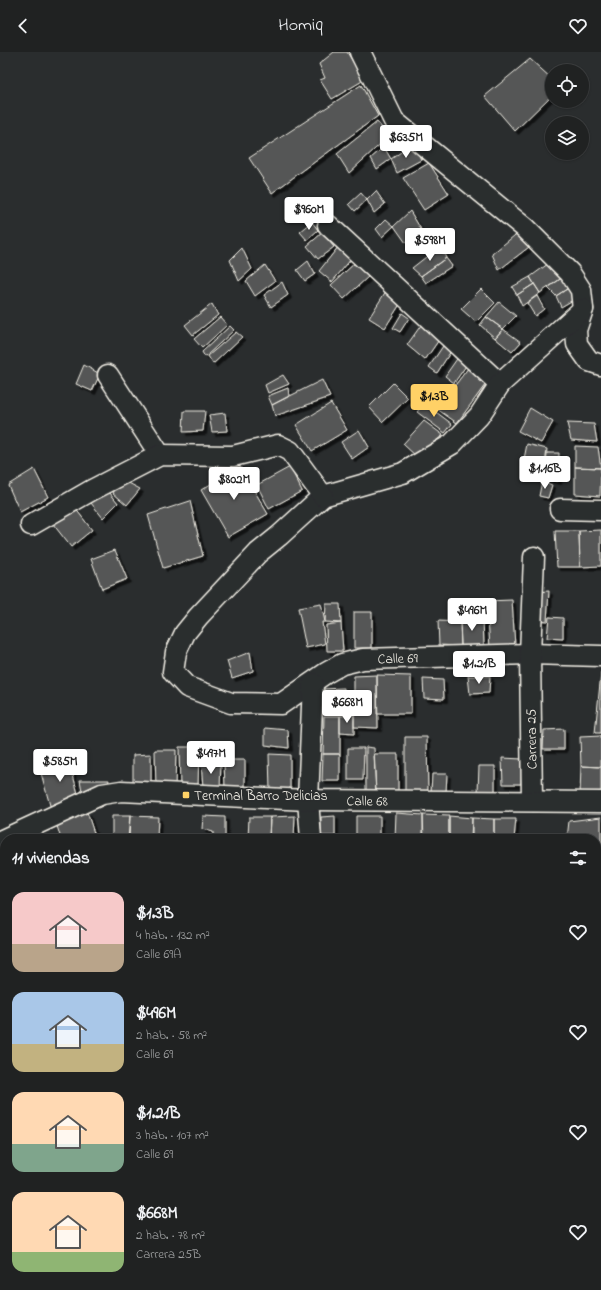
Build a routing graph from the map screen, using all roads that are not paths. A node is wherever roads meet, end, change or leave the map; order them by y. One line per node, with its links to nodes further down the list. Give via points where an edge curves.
1 (360, 52): 3 (street, via 394,121 525,228 570,273 581,290)
2 (328, 225): 6 (street)
3 (583, 310): 4 (street, via 576,330 577,344); 6 (street)
4 (595, 363)
5 (108, 374): 7 (street)
6 (500, 384): 8 (street, via 479,416 452,444 403,473)
7 (160, 455): 8 (street, via 233,456 278,445 290,451); 11 (street)
8 (323, 496): 15 (street, Calle 69, via 258,553 198,617 185,633 176,652 173,672 188,687 231,703 281,704)
9 (560, 509): 10 (street)
10 (601, 510)
11 (31, 525)
12 (534, 557): 13 (street, Carrera 25)
13 (530, 654): 14 (street, Calle 69); 15 (street, Calle 69, via 363,659 342,664); 17 (street, Carrera 25)
14 (601, 656)
15 (314, 683): 16 (street)
16 (308, 800): 17 (street, Calle 68); 19 (street, Calle 68, via 121,791 102,794); 20 (street)
17 (532, 800): 18 (street, Calle 68)
18 (601, 802)
19 (15, 834)
20 (311, 834)

